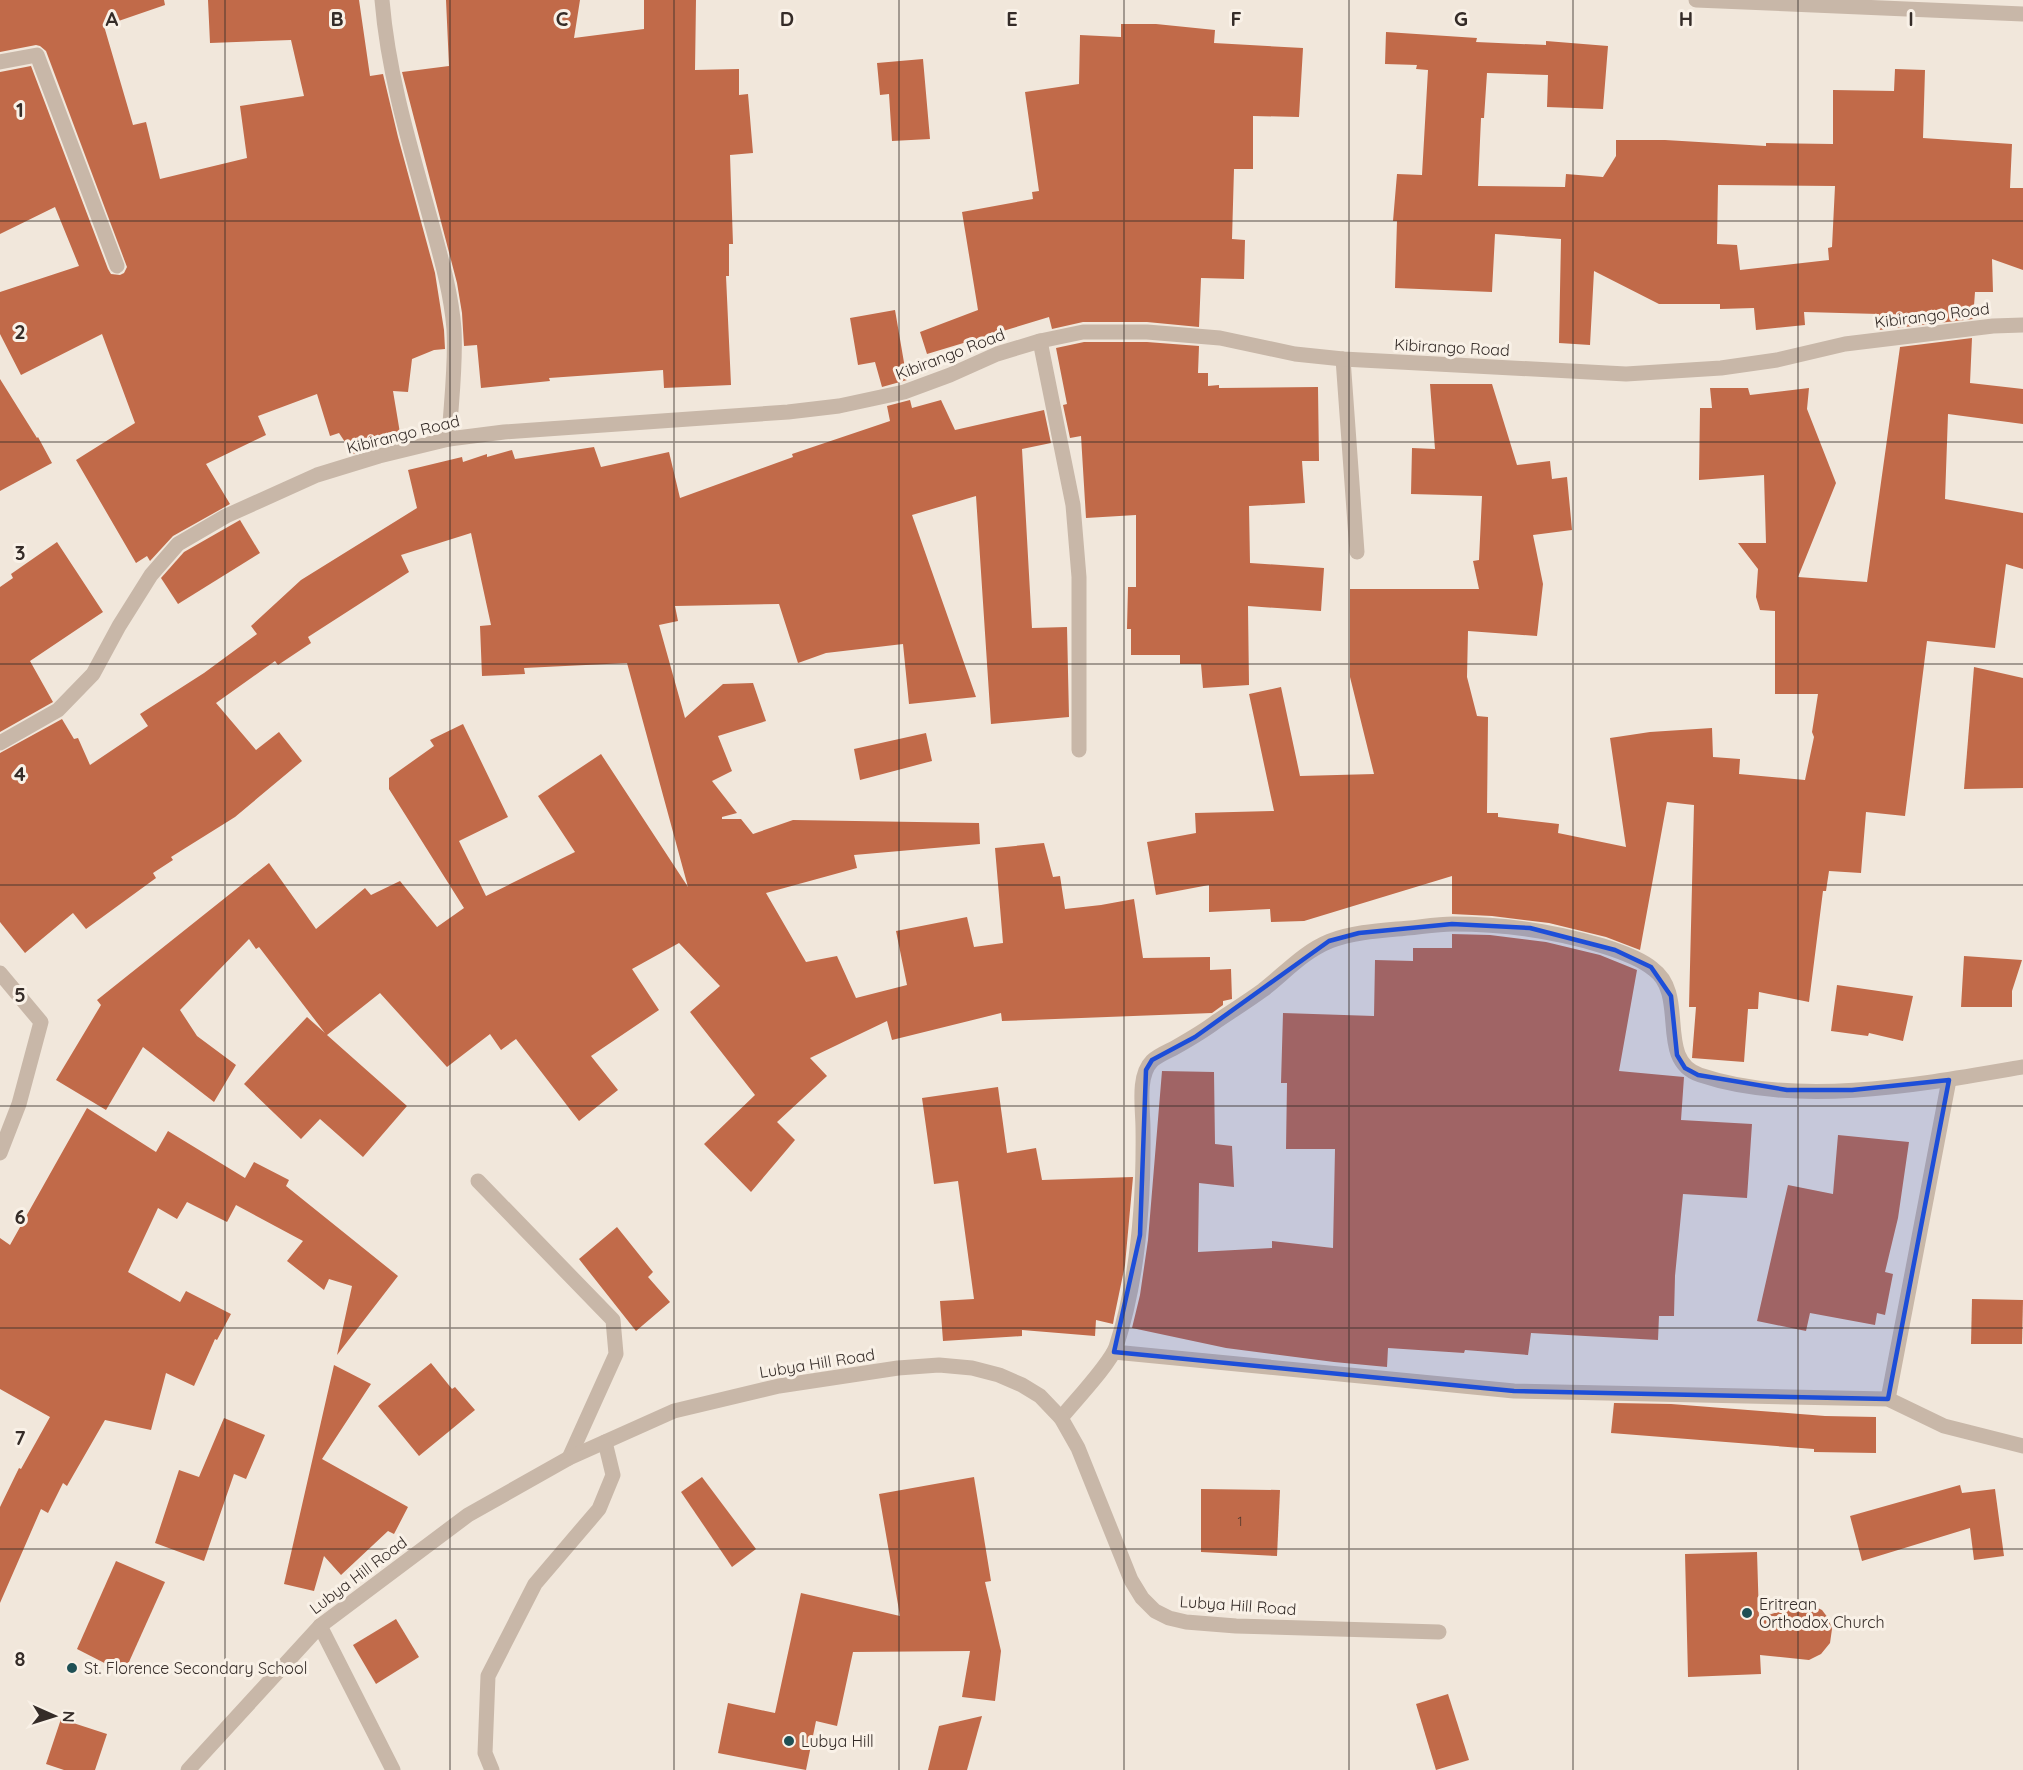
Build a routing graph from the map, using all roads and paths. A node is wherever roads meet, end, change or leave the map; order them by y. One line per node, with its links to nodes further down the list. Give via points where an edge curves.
1 (382, 0): 10 (street, via 392,71 446,278 454,328)
2 (1696, 0): 3 (street)
3 (1854, 4): 4 (street)
4 (2023, 14)
5 (0, 62): 6 (street, via 37,55)
6 (117, 266)
7 (2023, 325): 9 (street, Kibirango Road, via 1845,344 1721,368 1626,374)
8 (1040, 341): 9 (street, Kibirango Road, via 1083,332 1147,332 1220,338 1295,354); 10 (street, Kibirango Road, via 904,392 839,406); 13 (street, via 1073,505 1079,577)
9 (1343, 359): 11 (street)
10 (448, 439): 12 (street, Kibirango Road, via 317,475 226,516 178,544 151,575 93,674 58,710)
11 (1357, 552)
12 (0, 743)
13 (1079, 750)
14 (0, 973): 17 (street, via 41,1022 19,1104)
15 (2023, 1067): 16 (street)
16 (1949, 1080): 19 (street, via 1851,1090 1787,1090 1698,1075 1685,1068 1677,1055 1671,996 1651,967 1615,950 1530,928 1452,924 1359,933 1329,941 1195,1037 1152,1060 1146,1070 1140,1235 1126,1312); 20 (street)
17 (0, 1153)
18 (478, 1180): 24 (street, via 613,1320 616,1354)
19 (1114, 1352): 20 (street, via 1514,1391); 21 (street)
20 (1888, 1399): 23 (street, via 1944,1426)
21 (1061, 1418): 22 (street, Lubya Hill Road, via 1022,1384 972,1368 939,1365 779,1386 674,1411); 26 (street, Lubya Hill Road, via 1078,1448 1131,1581 1155,1611 1168,1618 1236,1626)
22 (605, 1442): 24 (street, Lubya Hill Road); 29 (street, via 613,1474 599,1509 536,1584 488,1676 485,1753)
23 (2023, 1446)
24 (569, 1458): 25 (street, Lubya Hill Road, via 468,1515)
25 (320, 1626): 27 (street, Lubya Hill Road); 28 (street)
26 (1439, 1632)
27 (188, 1770)
28 (393, 1770)
29 (492, 1770)

